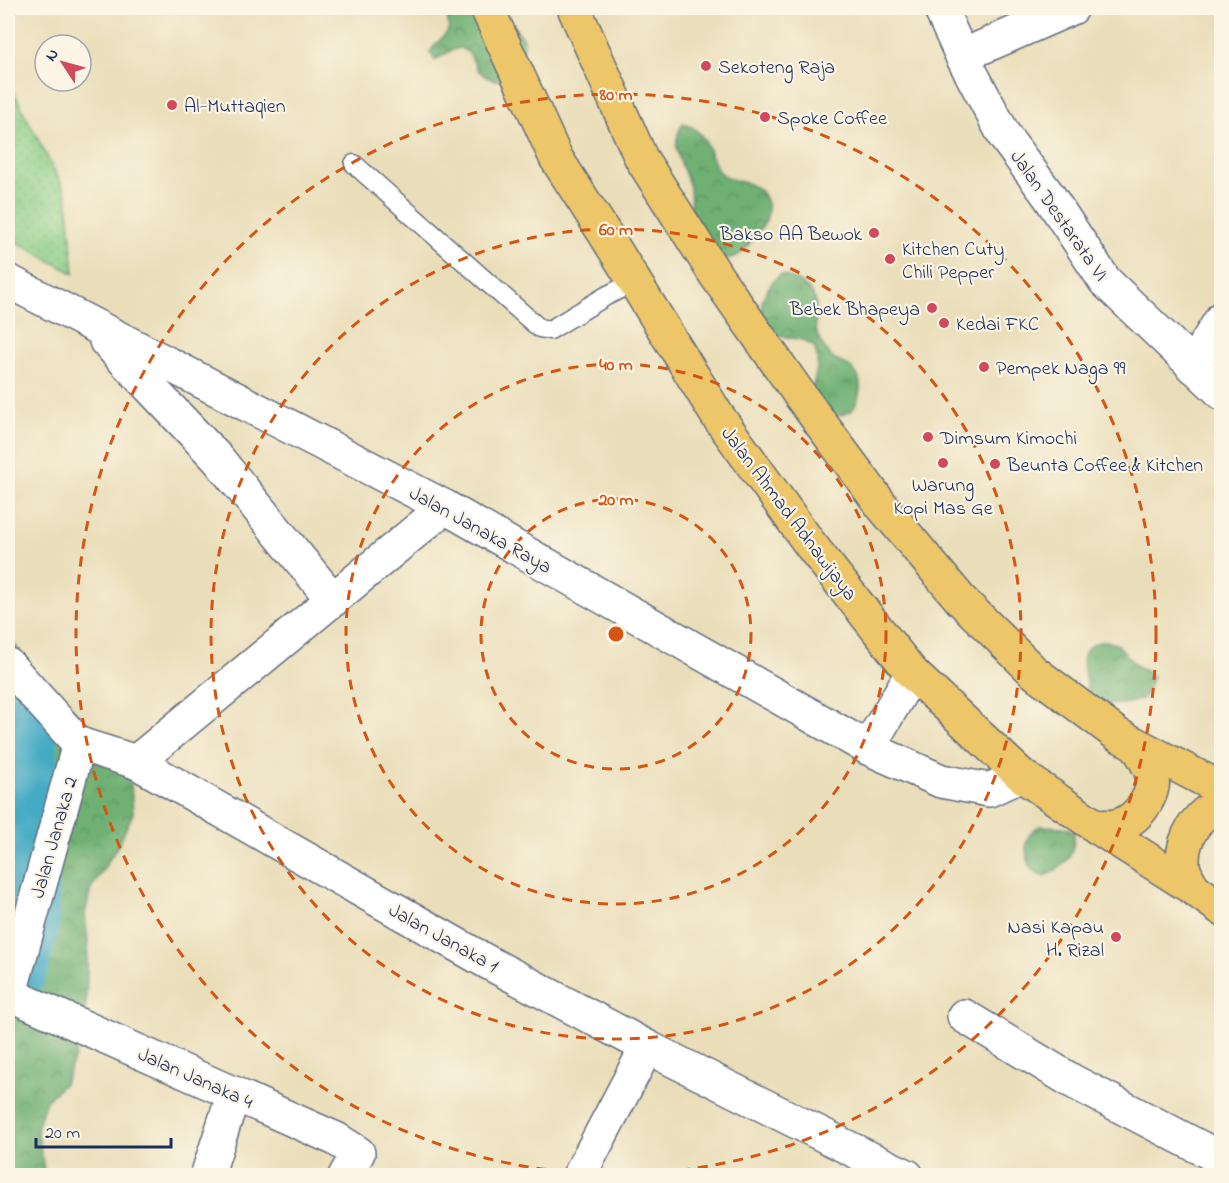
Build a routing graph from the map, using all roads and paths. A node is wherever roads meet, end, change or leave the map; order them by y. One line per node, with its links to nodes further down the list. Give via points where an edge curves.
1 (487, 8): 8 (main road, Jalan Ahmad Adnawijaya, via 556,158)
2 (574, 8): 18 (main road, via 641,158 717,277 882,506 961,600 1034,672)
3 (940, 8): 5 (street, Jalan Destarata VI)
4 (1072, 8): 5 (street)
5 (962, 56): 11 (street, Jalan Destarata VI, via 1005,137 1106,281)
6 (354, 164): 8 (lane, via 539,328 550,330)
7 (8, 281): 10 (street, Jalan Janaka Raya)
8 (634, 282): 16 (main road, Jalan Ahmad Adnawijaya, via 723,424 810,544)
9 (1221, 318): 11 (street)
10 (88, 323): 13 (street, Jalan Janaka Raya); 14 (street, Jalan Janaka Raya, via 218,459)
11 (1192, 366): 12 (street, Jalan Destarata VI)
12 (1221, 393)
13 (445, 507): 14 (street); 19 (street, Jalan Janaka Raya)
14 (333, 600): 20 (street)
15 (8, 665): 17 (street)
16 (912, 673): 19 (street); 21 (main road, Jalan Ahmad Adnawijaya)
17 (79, 744): 20 (street, Jalan Janaka 1); 27 (street, Jalan Janaka 2)
18 (1138, 747): 22 (main road); 24 (main road, via 1152,773 1150,795 1133,818 1120,825)
19 (868, 748): 21 (street, Jalan Janaka Raya, via 941,782 989,790)
20 (136, 762): 29 (street, Jalan Janaka 1, via 489,963)
21 (1021, 775): 24 (main road, Jalan Ahmad Adnawijaya)
22 (1221, 789)
23 (1221, 803): 25 (main road, via 1197,820 1184,847 1183,866)
24 (1097, 827): 25 (main road, Jalan Ahmad Adnawijaya)
25 (1194, 890): 26 (main road, Jalan Ahmad Adnawijaya)
26 (1221, 909)
27 (8, 997): 30 (street, Jalan Janaka 4)
28 (964, 1016): 31 (street, via 1072,1081)
29 (647, 1047): 32 (street, Jalan Janaka 1); 35 (street)
30 (234, 1093): 33 (street); 34 (street, Jalan Janaka 4, via 358,1153)
31 (1221, 1159)
32 (859, 1166): 36 (street, Jalan Janaka 1)
33 (207, 1176)
34 (345, 1176)
35 (579, 1176)
36 (907, 1176)

